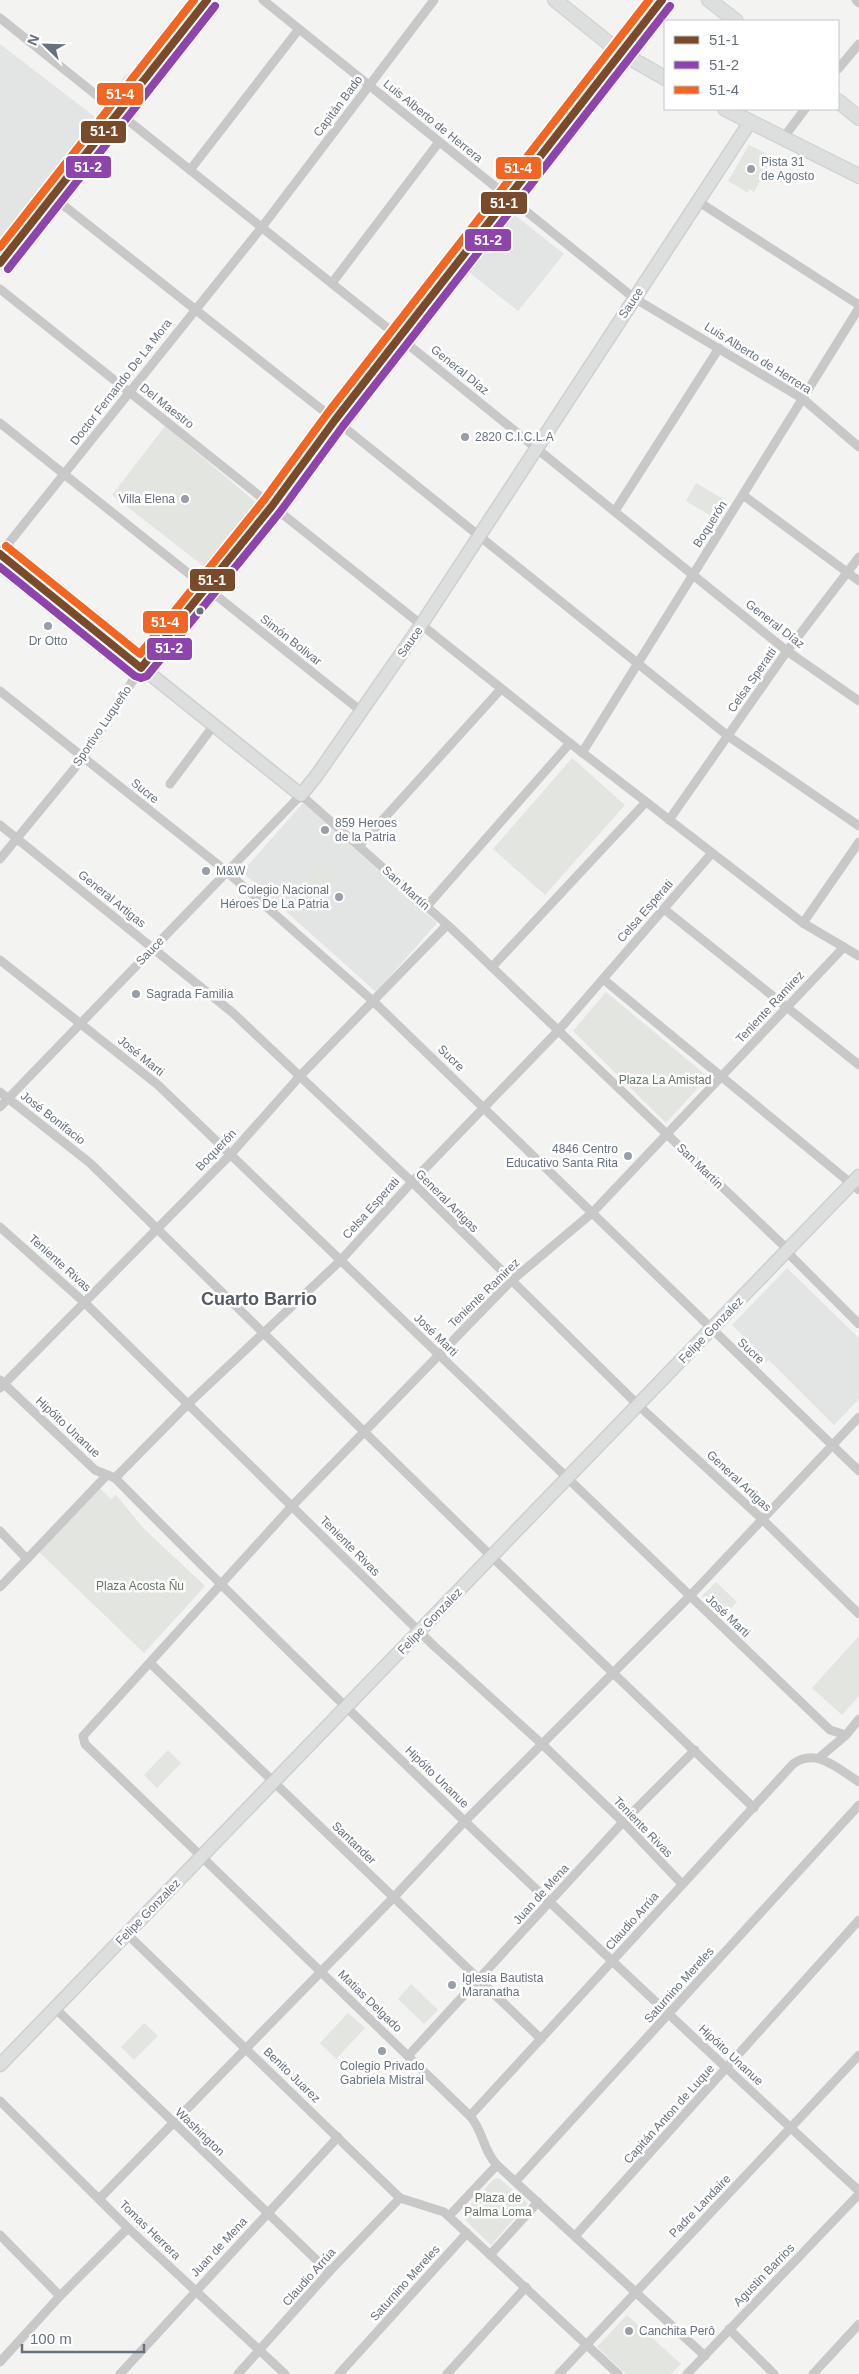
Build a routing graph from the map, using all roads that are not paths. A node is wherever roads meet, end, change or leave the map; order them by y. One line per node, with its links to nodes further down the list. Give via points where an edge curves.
1 (207, 0): 20 (street)
2 (263, 0): 11 (street, Luis Alberto de Herrera)
3 (434, 0): 16 (street, Capitán Bado)
4 (555, 0): 13 (main road)
5 (662, 0): 13 (street, Sportivo Luqueño)
6 (709, 0): 10 (main road)
7 (856, 0): 8 (street)
8 (859, 3)
9 (0, 18): 20 (street, General Díaz)
10 (735, 20)
11 (299, 29): 16 (street, Luis Alberto de Herrera); 25 (street)
12 (859, 44): 14 (street)
13 (621, 53): 15 (main road); 28 (street, Sportivo Luqueño)
14 (839, 68)
15 (664, 77)
16 (369, 85): 24 (street, Luis Alberto de Herrera); 30 (street, Capitán Bado)
17 (839, 102): 21 (main road)
18 (727, 110): 22 (main road)
19 (804, 110): 23 (street)
20 (120, 114): 25 (street, General Díaz); 27 (street)
21 (859, 118)
22 (750, 122): 23 (main road); 29 (street, Sauce)
23 (784, 137): 26 (main road)
24 (439, 142): 28 (street, Luis Alberto de Herrera); 32 (street)
25 (190, 170): 30 (street, General Díaz)
26 (859, 176)
27 (53, 197): 31 (street); 36 (street)
28 (509, 199): 34 (street, Luis Alberto de Herrera); 37 (street, Sportivo Luqueño)
29 (699, 202): 34 (street, Sauce); 35 (street)
30 (262, 227): 32 (street, General Díaz); 36 (street, Doctor Fernando De La Mora)
31 (0, 263)
32 (332, 283): 37 (street, General Díaz)
33 (0, 289): 39 (street, Del Maestro)
34 (634, 298): 38 (street, Luis Alberto de Herrera); 44 (street, Sauce)
35 (859, 307): 40 (street, Boquerón)
36 (195, 308): 39 (street, Doctor Fernando De La Mora); 41 (street)
37 (400, 338): 41 (street, Sportivo Luqueño); 44 (street, General Díaz)
38 (719, 348): 40 (street, Luis Alberto de Herrera); 48 (street)
39 (129, 392): 45 (street, Doctor Fernando De La Mora); 47 (street, Del Maestro)
40 (803, 399): 43 (street, Luis Alberto de Herrera); 46 (street, Boquerón)
41 (335, 420): 47 (street, Sportivo Luqueño); 49 (street)
42 (0, 423): 45 (street, Simón Bolivar)
43 (859, 446)
44 (536, 448): 48 (street, General Díaz); 49 (street, Sauce)
45 (64, 475): 50 (street, Doctor Fernando De La Mora); 55 (street, Simón Bolivar)
46 (743, 495): 52 (street); 53 (street, Boquerón)
47 (272, 506): 55 (street, Sportivo Luqueño); 56 (street, Del Maestro)
48 (615, 511): 53 (street, General Díaz)
49 (479, 535): 56 (street, Sauce); 58 (street)
50 (0, 554): 59 (street, San Martín)
51 (859, 557): 52 (street, Celsa Speratti)
52 (847, 572): 54 (street); 57 (street, Celsa Speratti)
53 (693, 575): 57 (street, General Díaz); 58 (street, Boquerón)
54 (859, 581)
55 (206, 588): 59 (street, Sportivo Luqueño); 63 (street, Simón Bolivar)
56 (421, 625): 60 (street, Del Maestro); 63 (street, Sauce)
57 (787, 651): 62 (street, General Díaz); 65 (street, Celsa Speratti)
58 (638, 664): 65 (street); 67 (street, Boquerón)
59 (141, 668): 64 (street, San Martín); 68 (street, Sportivo Luqueño)
60 (501, 689): 66 (street, Del Maestro); 77 (street)
61 (0, 692): 68 (street, Sucre)
62 (859, 701)
63 (362, 711): 70 (street, Sauce)
64 (214, 725): 69 (street); 70 (street, San Martín)
65 (728, 736): 72 (street, Celsa Speratti); 74 (street)
66 (568, 742): 67 (street, Del Maestro); 81 (street)
67 (582, 753): 71 (street, Del Maestro)
68 (83, 758): 75 (street, Sportivo Luqueño); 80 (street, Sucre)
69 (170, 784)
70 (301, 794): 77 (street, San Martín); 80 (street, Sauce)
71 (646, 802): 72 (street, Del Maestro); 89 (street)
72 (669, 820): 78 (street, Del Maestro)
73 (0, 825): 75 (street, General Artigas)
74 (859, 826)
75 (17, 839): 79 (street, Sportivo Luqueño); 85 (street, General Artigas)
76 (859, 842): 83 (street)
77 (359, 846): 81 (street, San Martín)
78 (712, 853): 82 (street, Celsa Esperati); 83 (street, Del Maestro)
79 (0, 859)
80 (226, 871): 85 (street, Sauce); 91 (street, Sucre)
81 (427, 906): 84 (street, San Martín)
82 (664, 909): 90 (street, Celsa Esperati); 92 (street)
83 (803, 922): 86 (street, Del Maestro)
84 (447, 925): 89 (street, San Martín); 91 (street, Boquerón)
85 (153, 947): 93 (street, Sauce); 96 (street, General Artigas, via 232,1013)
86 (844, 947): 87 (street, Del Maestro); 92 (street, Teniente Ramirez)
87 (859, 956)
88 (0, 960): 93 (street, José Marti)
89 (492, 967): 94 (street, San Martín)
90 (603, 979): 94 (street, Celsa Esperati); 97 (street)
91 (373, 1001): 96 (street, Boquerón); 100 (street, Sucre)
92 (786, 1007): 95 (street); 97 (street, Teniente Ramirez)
93 (80, 1024): 99 (street, Sauce); 103 (street, José Marti, via 158,1085)
94 (558, 1031): 100 (street, Celsa Esperati); 102 (street, San Martín)
95 (859, 1066)
96 (300, 1076): 103 (street, Boquerón); 104 (street, General Artigas)
97 (721, 1076): 102 (street, Teniente Ramirez); 105 (street)
98 (0, 1092): 99 (street, José Bonifacio)
99 (8, 1099): 101 (street, Sauce); 108 (street, José Bonifacio, via 90,1163)
100 (484, 1107): 104 (street, Celsa Esperati); 106 (street, Sucre)
101 (0, 1108)
102 (667, 1134): 106 (street, Teniente Ramirez); 109 (street, San Martín)
103 (230, 1155): 108 (street, Boquerón); 110 (street, José Marti)
104 (412, 1182): 110 (street, Celsa Esperati); 111 (street, General Artigas)
105 (857, 1183): 109 (street, Felipe Gonzalez)
106 (592, 1213): 111 (street, Teniente Ramirez); 114 (street, Sucre)
107 (0, 1227): 112 (street, Teniente Rivas)
108 (156, 1228): 112 (street, Boquerón); 115 (street, José Bonifacio)
109 (787, 1250): 113 (street, San Martín); 114 (street, Felipe Gonzalez)
110 (340, 1261): 115 (street, Celsa Esperati); 116 (street, José Marti)
111 (510, 1282): 116 (street, Teniente Ramirez); 119 (street, General Artigas)
112 (85, 1303): 117 (street, Boquerón); 118 (street, Teniente Rivas)
113 (859, 1324)
114 (712, 1330): 119 (street, Felipe Gonzalez); 122 (street, Sucre)
115 (265, 1332): 118 (street, Celsa Esperati); 121 (street, José Bonifacio)
116 (439, 1356): 121 (street, Teniente Ramirez); 125 (street, José Marti)
117 (2, 1385): 124 (street, Hipóito Unanue, via 95,1470)
118 (188, 1404): 124 (street, Celsa Esperati); 126 (street, Teniente Rivas)
119 (638, 1405): 125 (street, Felipe Gonzalez); 127 (street, General Artigas)
120 (859, 1417): 122 (street)
121 (364, 1432): 126 (street, Teniente Ramirez); 129 (street, José Bonifacio)
122 (832, 1445): 123 (street, Sucre); 127 (street)
123 (859, 1470)
124 (111, 1477): 130 (street, Celsa Esperati); 131 (street, Hipóito Unanue)
125 (567, 1479): 129 (street, Felipe Gonzalez); 133 (street, José Marti)
126 (292, 1506): 131 (street, Teniente Ramirez); 135 (street, Teniente Rivas)
127 (762, 1519): 133 (street); 134 (street, General Artigas)
128 (0, 1531): 130 (street)
129 (492, 1557): 135 (street, Felipe Gonzalez); 137 (street, José Bonifacio)
130 (25, 1562): 132 (street)
131 (221, 1585): 136 (street, Teniente Ramirez); 138 (street, Hipóito Unanue)
132 (0, 1586)
133 (689, 1597): 137 (street); 140 (street, José Marti, via 830,1730)
134 (859, 1614)
135 (419, 1632): 138 (street, Felipe Gonzalez); 141 (street, Teniente Rivas)
136 (150, 1663): 144 (street, Santander); 150 (street, Matias Delgado, via 85,1733 84,1742)
137 (611, 1672): 141 (street); 142 (street, José Bonifacio)
138 (347, 1706): 144 (street, Felipe Gonzalez); 148 (street, Hipóito Unanue)
139 (859, 1719): 140 (street)
140 (846, 1735): 143 (street)
141 (543, 1745): 148 (street); 149 (street, Teniente Rivas)
142 (695, 1750): 147 (street, José Bonifacio); 149 (street, Juan de Mena)
143 (820, 1757): 145 (street); 147 (street, Claudio Arrúa, via 806,1757 794,1764)
144 (273, 1782): 150 (street, Felipe Gonzalez); 152 (street, Santander)
145 (859, 1782)
146 (859, 1805): 160 (street, Saturnino Mereles)
147 (754, 1808): 151 (street, Claudio Arrúa)
148 (465, 1821): 152 (street); 153 (street, Hipóito Unanue)
149 (624, 1822): 151 (street, Teniente Rivas); 153 (street, Juan de Mena)
150 (202, 1856): 155 (street, Felipe Gonzalez); 157 (street, Matias Delgado)
151 (682, 1884): 156 (street, Claudio Arrúa)
152 (392, 1898): 157 (street); 158 (street, Santander)
153 (551, 1902): 156 (street, Hipóito Unanue); 158 (street, Juan de Mena)
154 (859, 1920): 166 (street, Capitán Anton de Luque)
155 (127, 1934): 159 (street, Felipe Gonzalez); 162 (street, Benito Juarez)
156 (614, 1961): 160 (street, Hipóito Unanue); 161 (street, Claudio Arrúa)
157 (320, 1972): 162 (street); 164 (street, Matias Delgado)
158 (480, 1980): 161 (street, Santander); 164 (street, Juan de Mena)
159 (55, 2008): 165 (street, Felipe Gonzalez); 169 (street, Washington)
160 (669, 2014): 166 (street, Hipóito Unanue); 173 (street, Saturnino Mereles)
161 (541, 2039): 168 (street, Claudio Arrúa)
162 (246, 2048): 169 (street); 171 (street, Benito Juarez)
163 (859, 2055): 170 (street, Padre Landaire)
164 (408, 2056): 168 (street, Matias Delgado)
165 (0, 2065)
166 (727, 2068): 170 (street, Hipóito Unanue); 183 (street, Capitán Anton de Luque)
167 (0, 2101): 176 (street, Tomas Herrera)
168 (470, 2116): 172 (street, Matias Delgado)
169 (172, 2123): 176 (street); 178 (street, Washington)
170 (791, 2128): 174 (street, Hipóito Unanue); 188 (street, Padre Landaire)
171 (338, 2137): 175 (street, Benito Juarez); 178 (street, Juan de Mena)
172 (496, 2164): 173 (street, Matias Delgado); 179 (street)
173 (516, 2181): 177 (street, Matias Delgado)
174 (859, 2192): 191 (street, Agustin Barrios)
175 (400, 2198): 179 (street, Benito Juarez); 185 (street, Claudio Arrúa)
176 (99, 2199): 180 (street, Tomas Herrera)
177 (538, 2202): 183 (street, Matias Delgado); 184 (street)
178 (267, 2214): 185 (street, Washington); 187 (street, Juan de Mena)
179 (449, 2216): 181 (street)
180 (128, 2228): 187 (street, Tomas Herrera); 189 (street)
181 (467, 2233): 184 (street); 199 (street, Saturnino Mereles)
182 (0, 2235): 189 (street)
183 (576, 2235): 188 (street, Matias Delgado)
184 (490, 2255): 186 (street)
185 (329, 2272): 193 (street, Claudio Arrúa)
186 (526, 2288): 192 (street); 200 (street)
187 (196, 2291): 193 (street, Tomas Herrera); 196 (street, Juan de Mena)
188 (636, 2292): 192 (street, Padre Landaire); 194 (street, Matias Delgado)
189 (60, 2296): 195 (street)
190 (859, 2324): 205 (street)
191 (730, 2329): 194 (street, Agustin Barrios); 204 (street)
192 (586, 2345): 201 (street, Padre Landaire); 202 (street)
193 (260, 2350): 197 (street, Claudio Arrúa); 198 (street, Tomas Herrera)
194 (705, 2356): 203 (street, Agustin Barrios)
195 (1, 2359)
196 (120, 2374)
197 (238, 2374)
198 (285, 2374)
199 (339, 2374)
200 (447, 2374)
201 (559, 2374)
202 (618, 2374)
203 (687, 2374)
204 (774, 2374)
205 (813, 2374)

